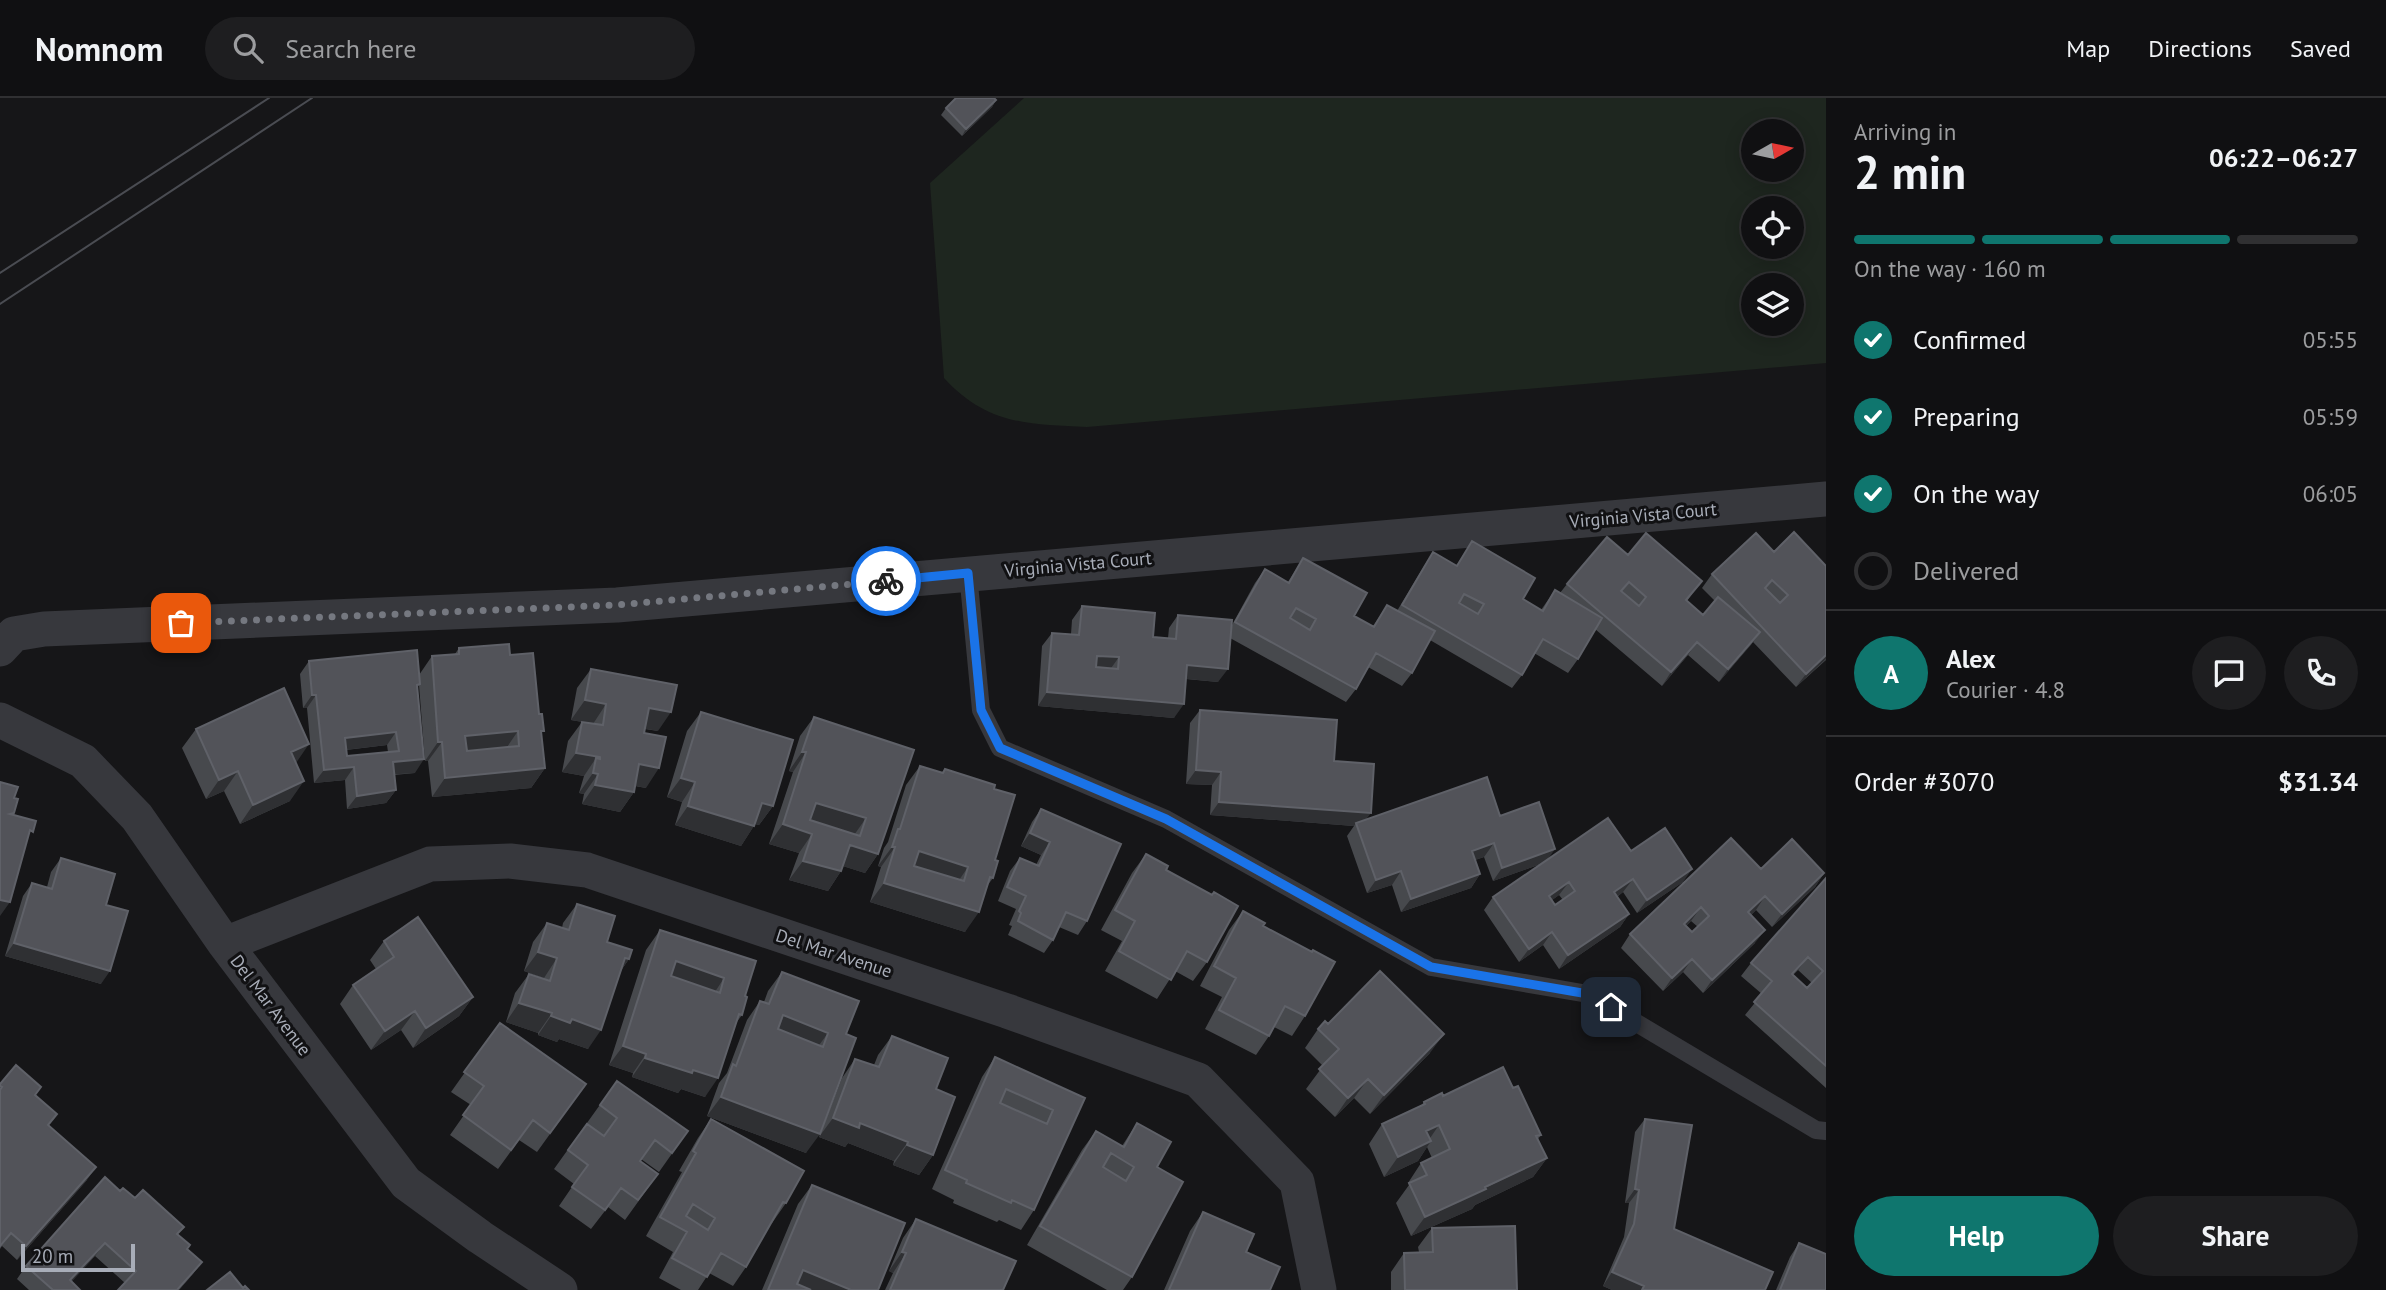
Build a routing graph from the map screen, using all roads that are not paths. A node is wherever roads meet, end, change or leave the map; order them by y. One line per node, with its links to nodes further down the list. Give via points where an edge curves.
1 (1826, 499): 2 (street, Virginia Vista Court)
2 (968, 573): 3 (street, Virginia Vista Court, via 617,605 44,629 14,634); 6 (lane, via 981,710 1000,748 1166,819 1431,967 1588,994 1816,1130)
3 (0, 649)
4 (0, 720): 5 (street, Del Mar Avenue, via 83,761 136,817)
5 (225, 944): 7 (street, Del Mar Avenue, via 406,1184); 8 (street, Del Mar Avenue, via 430,864 510,861 587,870 1198,1080 1297,1182)
6 (1826, 1131)
7 (560, 1290)
8 (1319, 1290)

